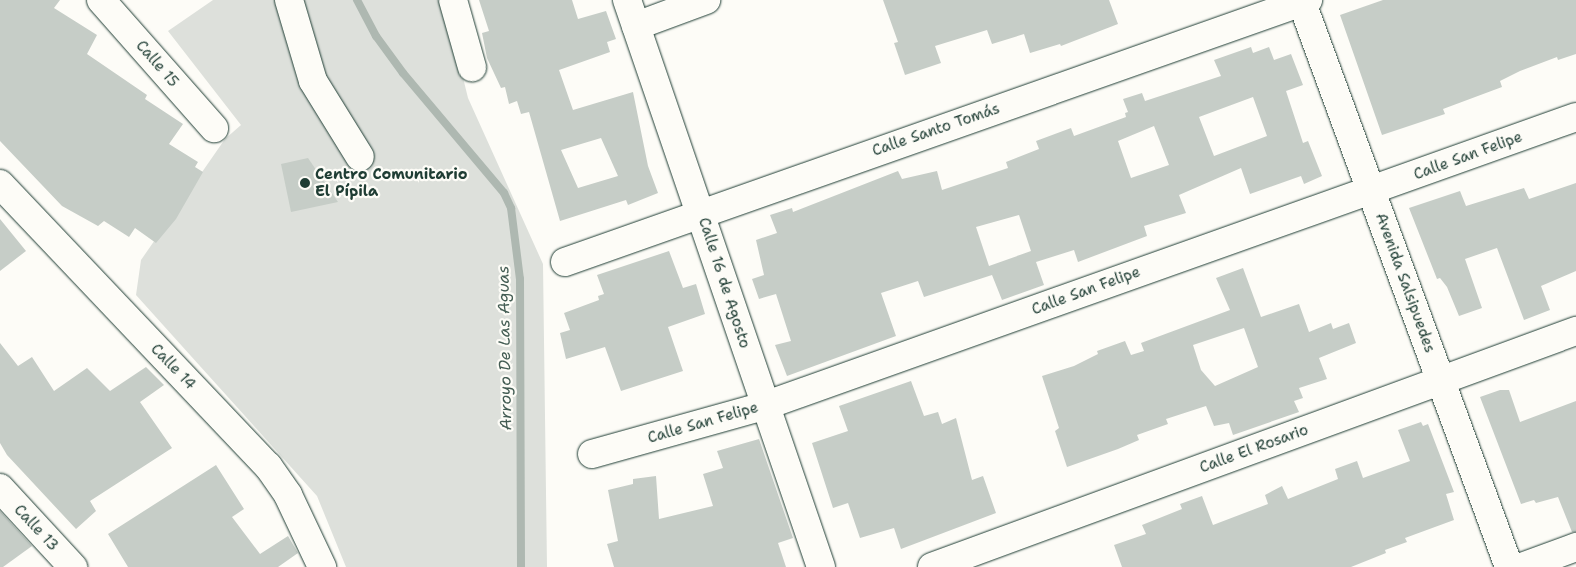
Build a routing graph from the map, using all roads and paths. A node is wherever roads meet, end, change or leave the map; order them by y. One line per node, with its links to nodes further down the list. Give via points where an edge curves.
1 (100, 0): 10 (street, Calle 15)
2 (289, 0): 11 (street, via 313,81)
3 (453, 0): 8 (street)
4 (627, 0): 7 (street, Calle 16 de Agosto)
5 (706, 0): 7 (street)
6 (1303, 1): 13 (street, Avenida Salsipuedes); 14 (street, Calle Santo Tomás)
7 (636, 26): 14 (street, Calle 16 de Agosto)
8 (472, 67)
9 (1576, 117): 13 (street, Calle San Felipe)
10 (214, 128)
11 (360, 157)
12 (0, 184): 23 (street, Calle 14, via 268,466 288,495)
13 (1371, 190): 17 (street, Avenida Salsipuedes); 18 (street, Calle San Felipe)
14 (701, 213): 15 (street, Calle Santo Tomás); 18 (street, Calle 16 de Agosto)
15 (565, 262)
16 (1576, 331): 17 (street, Calle El Rosario)
17 (1441, 380): 25 (street, Calle El Rosario); 26 (street, Avenida Salsipuedes)
18 (764, 406): 19 (street, Calle San Felipe); 24 (street, Calle 16 de Agosto)
19 (592, 454)
20 (0, 488): 22 (street, Calle 13)
21 (1576, 547): 27 (street)
22 (72, 567)
23 (322, 567)
24 (821, 567)
25 (932, 567)
26 (1509, 567)
27 (1522, 567)

